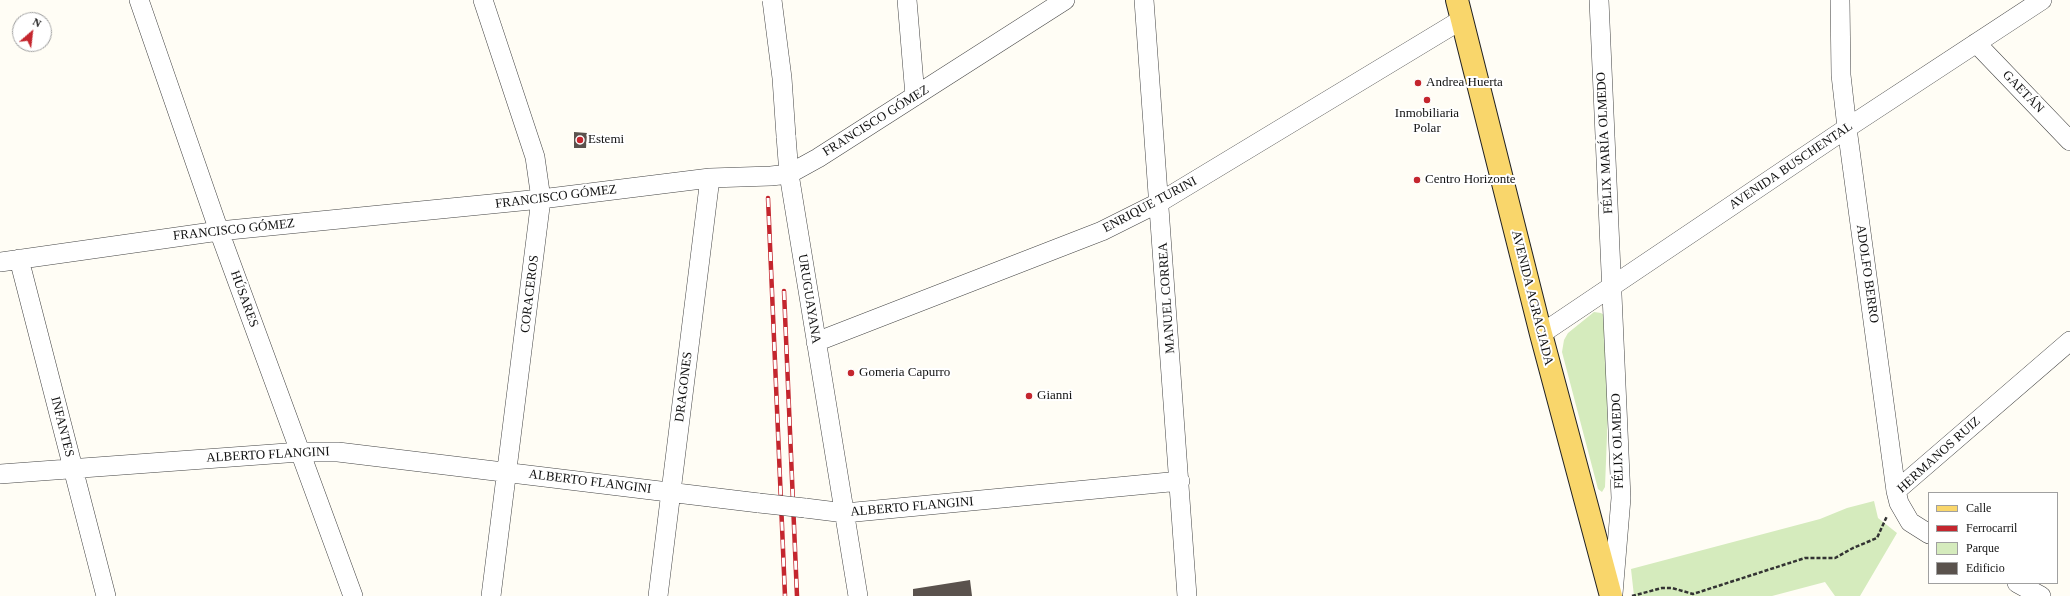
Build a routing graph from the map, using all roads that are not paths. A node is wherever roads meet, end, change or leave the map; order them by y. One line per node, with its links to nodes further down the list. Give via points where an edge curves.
1 (141, 0): 19 (street, HÚSARES)
2 (483, 0): 17 (street, CORACEROS, via 535,158)
3 (772, 0): 15 (street, URUGUAYANA, bridge, via 782,78)
4 (907, 0): 12 (street)
5 (1065, 0): 12 (street, FRANCISCO GÓMEZ)
6 (1144, 0): 18 (street, MANUEL CORREA)
7 (1599, 0): 22 (street, FÉLIX MARÍA OLMEDO)
8 (1840, 0): 13 (street, ADOLFO BERRO, via 1841,76)
9 (2042, 0): 11 (street, AVENIDA BUSCHENTAL)
10 (1459, 10): 18 (street, ENRIQUE TURINI); 23 (main road, AVENIDA AGRACIADA)
11 (1976, 43): 13 (street, AVENIDA BUSCHENTAL); 14 (street, GAETÁN)
12 (915, 96): 15 (street, FRANCISCO GÓMEZ)
13 (1847, 128): 22 (street, AVENIDA BUSCHENTAL); 32 (street, ADOLFO BERRO)
14 (2070, 141)
15 (789, 174): 16 (street, FRANCISCO GÓMEZ); 25 (street, URUGUAYANA)
16 (710, 178): 17 (street, FRANCISCO GÓMEZ); 31 (street, DRAGONES)
17 (542, 199): 19 (street, FRANCISCO GÓMEZ); 28 (street, CORACEROS)
18 (1160, 202): 25 (street, ENRIQUE TURINI, via 1102,231); 30 (street, MANUEL CORREA)
19 (219, 231): 20 (street, FRANCISCO GÓMEZ); 26 (street, HÚSARES)
20 (19, 259): 21 (street, FRANCISCO GÓMEZ); 27 (street, INFANTES)
21 (0, 262)
22 (1612, 286): 23 (street, AVENIDA BUSCHENTAL); 42 (street, FÉLIX OLMEDO, via 1621,498)
23 (1541, 334): 42 (main road, AVENIDA AGRACIADA)
24 (2070, 341): 32 (street, HERMANOS RUIZ)
25 (816, 342): 33 (street, URUGUAYANA)
26 (300, 452): 27 (street, ALBERTO FLANGINI); 28 (street, ALBERTO FLANGINI, via 338,452); 37 (street, HÚSARES)
27 (72, 468): 29 (street, ALBERTO FLANGINI); 36 (street, INFANTES)
28 (508, 472): 31 (street, ALBERTO FLANGINI); 38 (street, CORACEROS)
29 (0, 474)
30 (1180, 481): 33 (street, ALBERTO FLANGINI); 41 (street, MANUEL CORREA)
31 (671, 491): 33 (street, ALBERTO FLANGINI, bridge); 39 (street, DRAGONES)
32 (1896, 491): 34 (street, ADOLFO BERRO, via 1910,522)
33 (845, 513): 40 (street, URUGUAYANA)
34 (1928, 533)
35 (2019, 584): 43 (street)
36 (106, 596)
37 (353, 596)
38 (491, 596)
39 (658, 596)
40 (858, 596)
41 (1187, 596)
42 (1612, 596)
43 (2041, 596)

